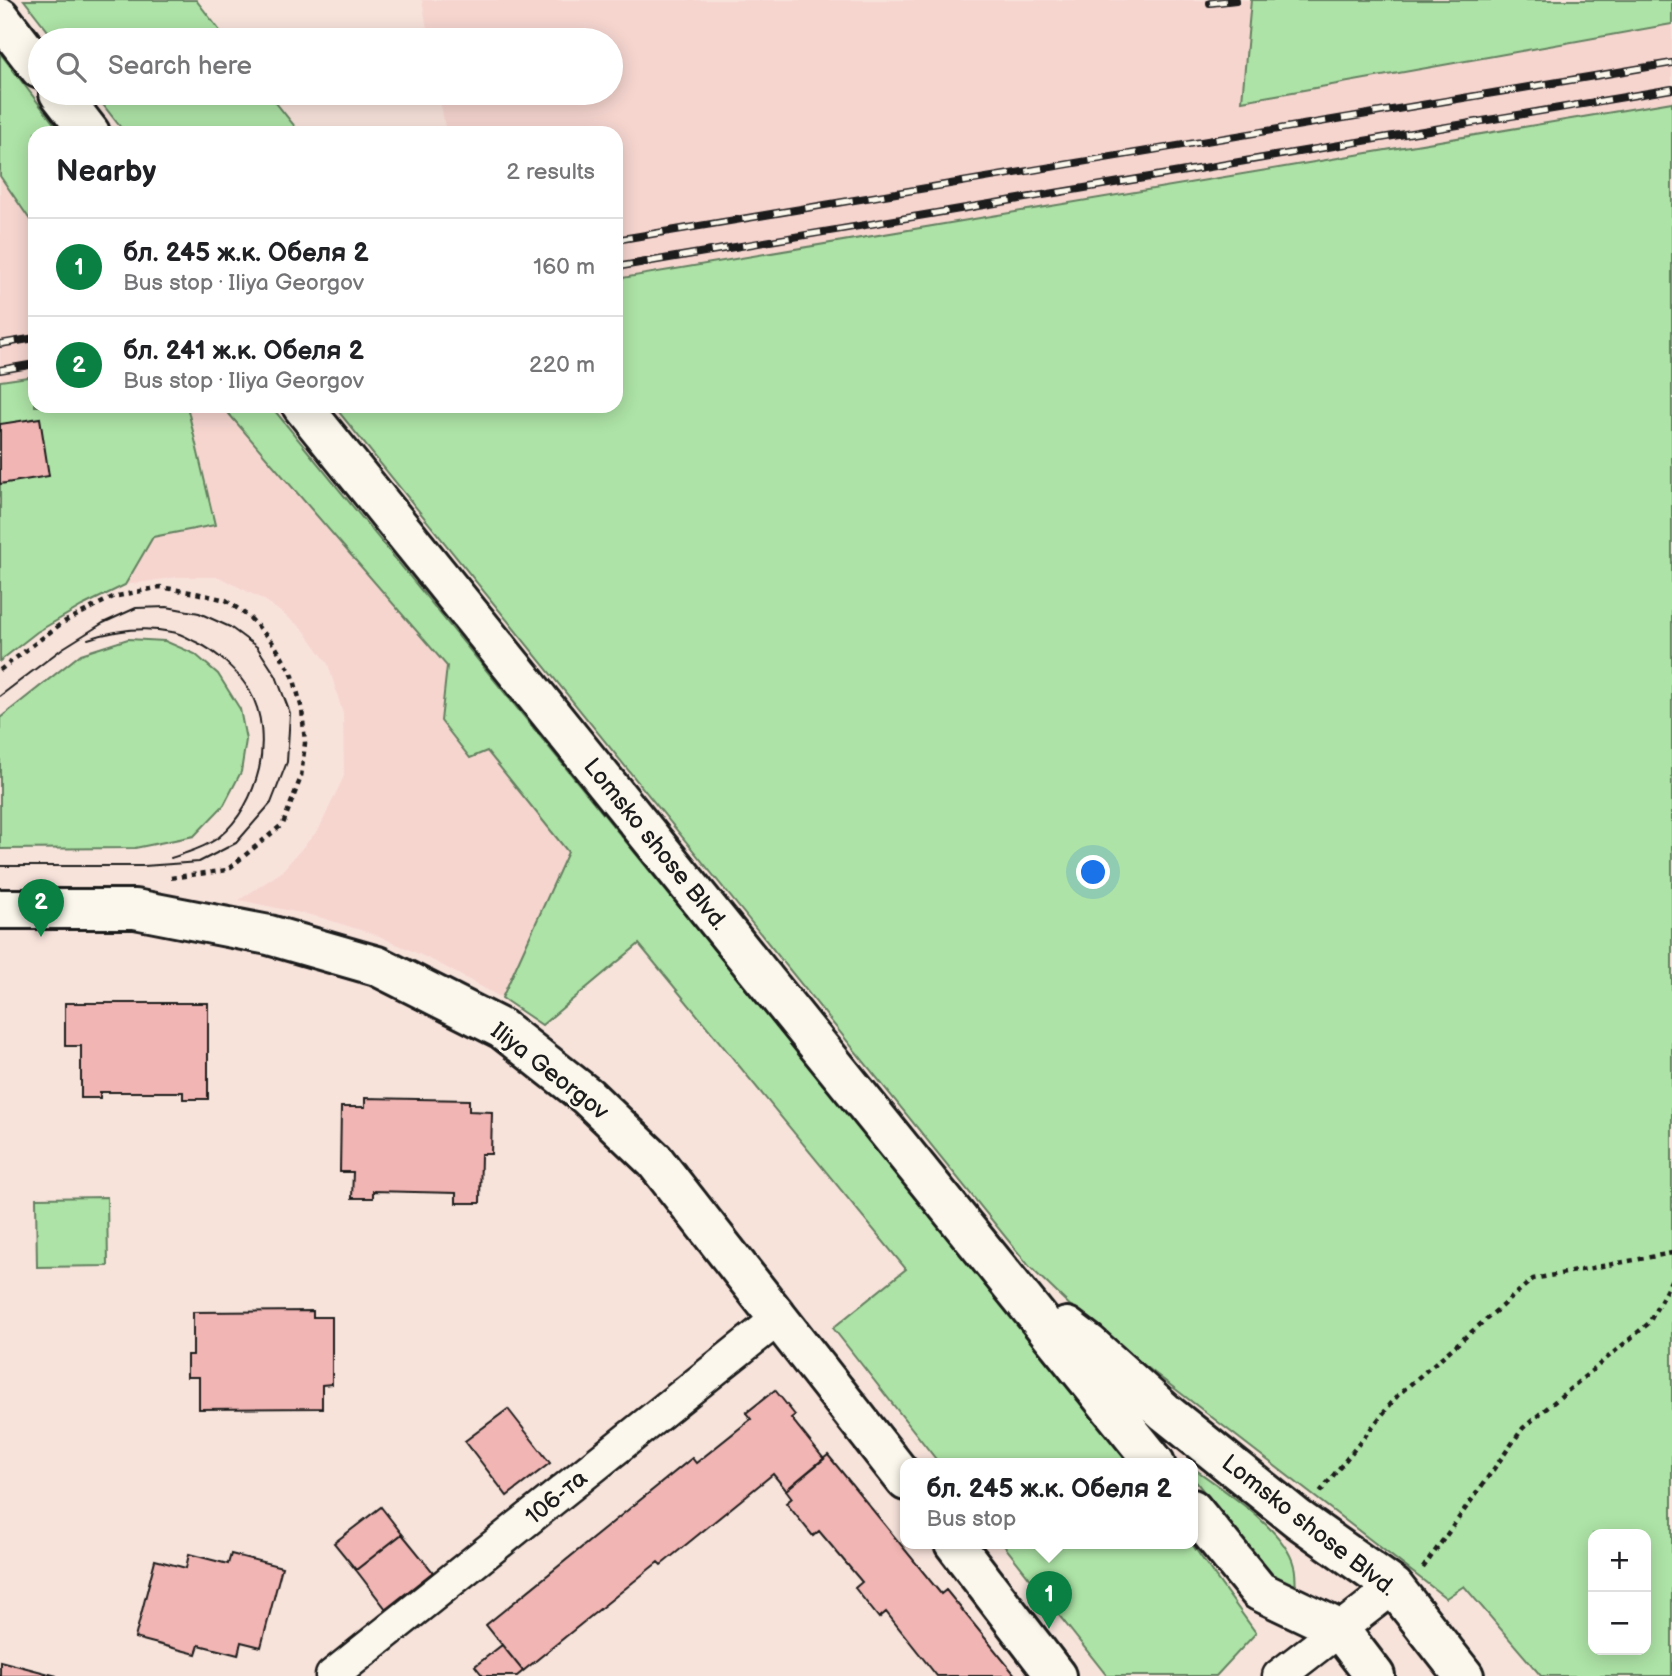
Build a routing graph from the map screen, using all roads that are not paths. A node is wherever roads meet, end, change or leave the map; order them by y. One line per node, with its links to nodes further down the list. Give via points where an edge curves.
1 (0, 17): 2 (main road)
2 (28, 53)
3 (68, 105): 4 (main road)
4 (85, 126)
5 (308, 413): 7 (main road, Lomsko shose Blvd.)
6 (0, 909): 8 (main road, Iliya Georgov, via 135,909 269,935 377,966 502,1029 587,1096 655,1161)
7 (1010, 1283): 9 (main road, Lomsko shose Blvd.); 13 (main road, Lomsko shose Blvd., via 1298,1519)
8 (779, 1318): 10 (main road, Iliya Georgov); 15 (street, 106-та)
9 (1151, 1458)
10 (900, 1475)
11 (1198, 1516): 14 (main road, via 1259,1591)
12 (959, 1549): 16 (main road)
13 (1394, 1587): 14 (street); 19 (main road, Lomsko shose Blvd.)
14 (1339, 1629): 17 (street); 18 (main road)
15 (332, 1676)
16 (1056, 1676)
17 (1279, 1676)
18 (1375, 1676)
19 (1464, 1676)

